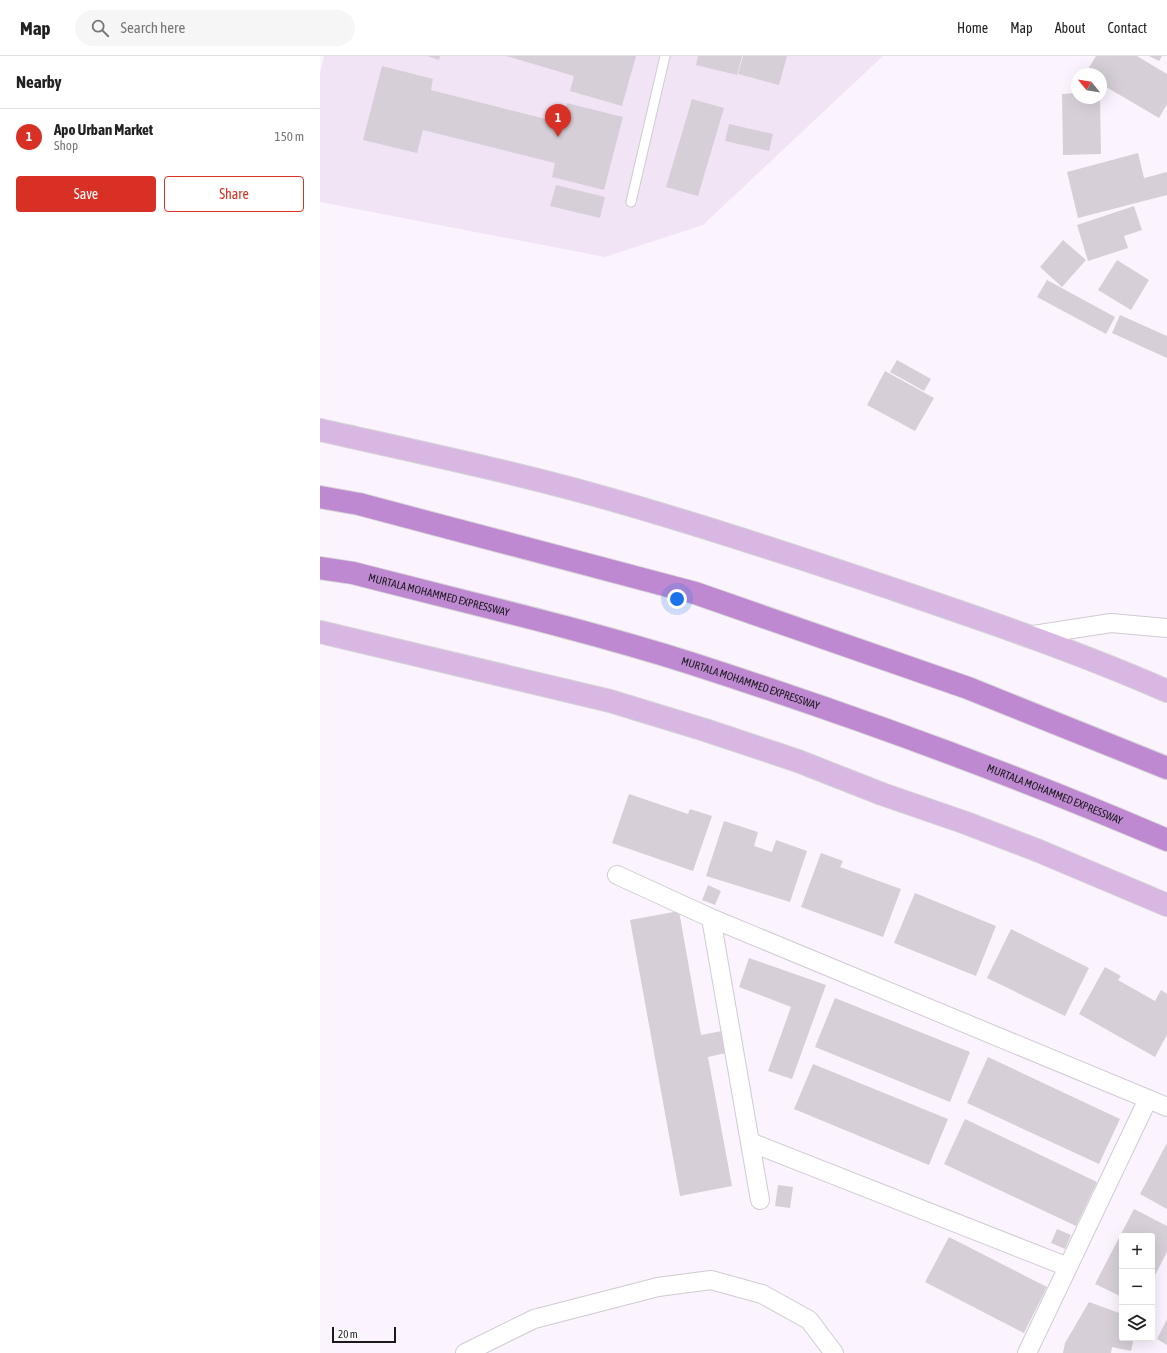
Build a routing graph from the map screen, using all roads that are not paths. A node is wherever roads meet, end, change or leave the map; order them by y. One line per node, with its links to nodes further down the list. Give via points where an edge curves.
1 (665, 56): 2 (lane)
2 (631, 202)
3 (320, 430): 8 (main road, via 454,460 600,497 747,540)
4 (320, 497): 10 (highway, via 359,504 695,593 968,688)
5 (320, 568): 11 (highway, MURTALA MOHAMMED EXPRESSWAY, via 360,575 596,636 689,663 952,753)
6 (1167, 628): 8 (street, via 1111,623)
7 (320, 632): 13 (main road, via 610,701 705,730 798,761 966,823)
8 (1026, 636): 9 (main road, via 1105,664)
9 (1167, 691)
10 (1167, 768)
11 (1167, 840)
12 (617, 874): 14 (street)
13 (1167, 905)
14 (712, 918): 15 (street); 17 (street)
15 (1148, 1099): 16 (street); 19 (street)
16 (1167, 1107)
17 (750, 1142): 18 (street); 19 (street)
18 (760, 1200)
19 (1068, 1267): 22 (street)
20 (465, 1353): 21 (street, via 534,1319 658,1287 711,1280 762,1294 809,1320)
21 (834, 1353)
22 (1027, 1353)

